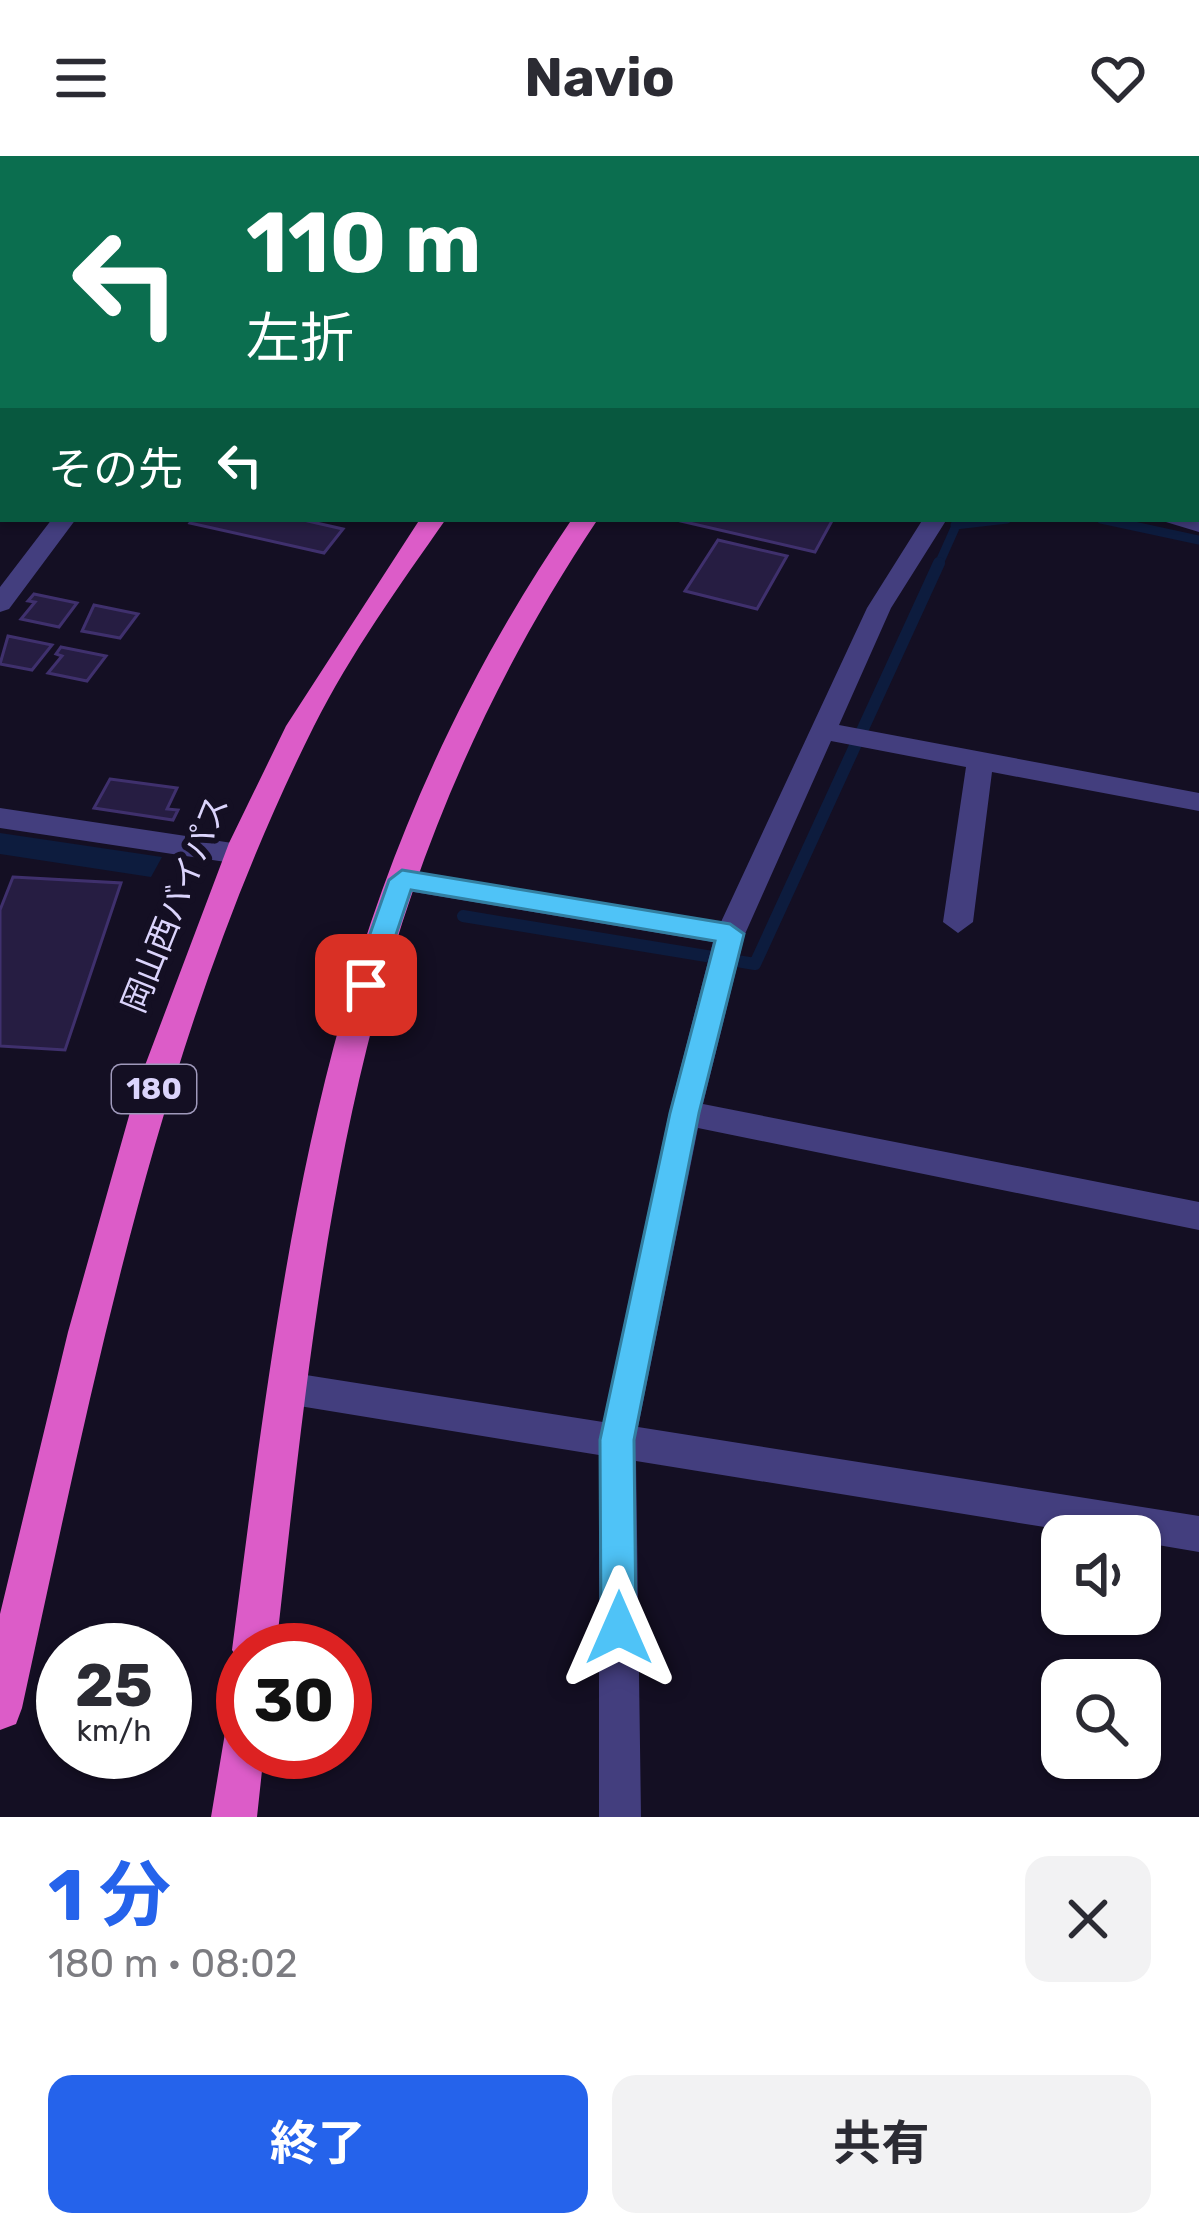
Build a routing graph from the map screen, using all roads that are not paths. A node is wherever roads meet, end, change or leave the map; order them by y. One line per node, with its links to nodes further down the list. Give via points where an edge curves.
1 (62, 522): 5 (street)
2 (432, 522): 10 (highway, 岡山西バイパス / 180, via 302,723)
3 (583, 522): 11 (highway, via 512,632 452,752)
4 (932, 522): 6 (street, via 880,608)
5 (0, 604)
6 (832, 734): 7 (street); 13 (street)
7 (980, 761): 8 (street); 12 (street)
8 (1199, 802)
9 (0, 818): 10 (street)
10 (239, 854): 20 (highway, 岡山西バイパス / 180, via 184,991 126,1177)
11 (402, 880): 13 (street); 16 (highway, via 353,1020)
12 (958, 922)
13 (726, 950): 14 (street)
14 (685, 1113): 15 (street); 17 (street)
15 (1199, 1216)
16 (287, 1388): 17 (street); 19 (highway)
17 (617, 1440): 18 (street); 23 (street)
18 (1199, 1534)
19 (257, 1623)
20 (0, 1708)
21 (238, 1779): 22 (highway)
22 (233, 1817)
23 (620, 1817)

